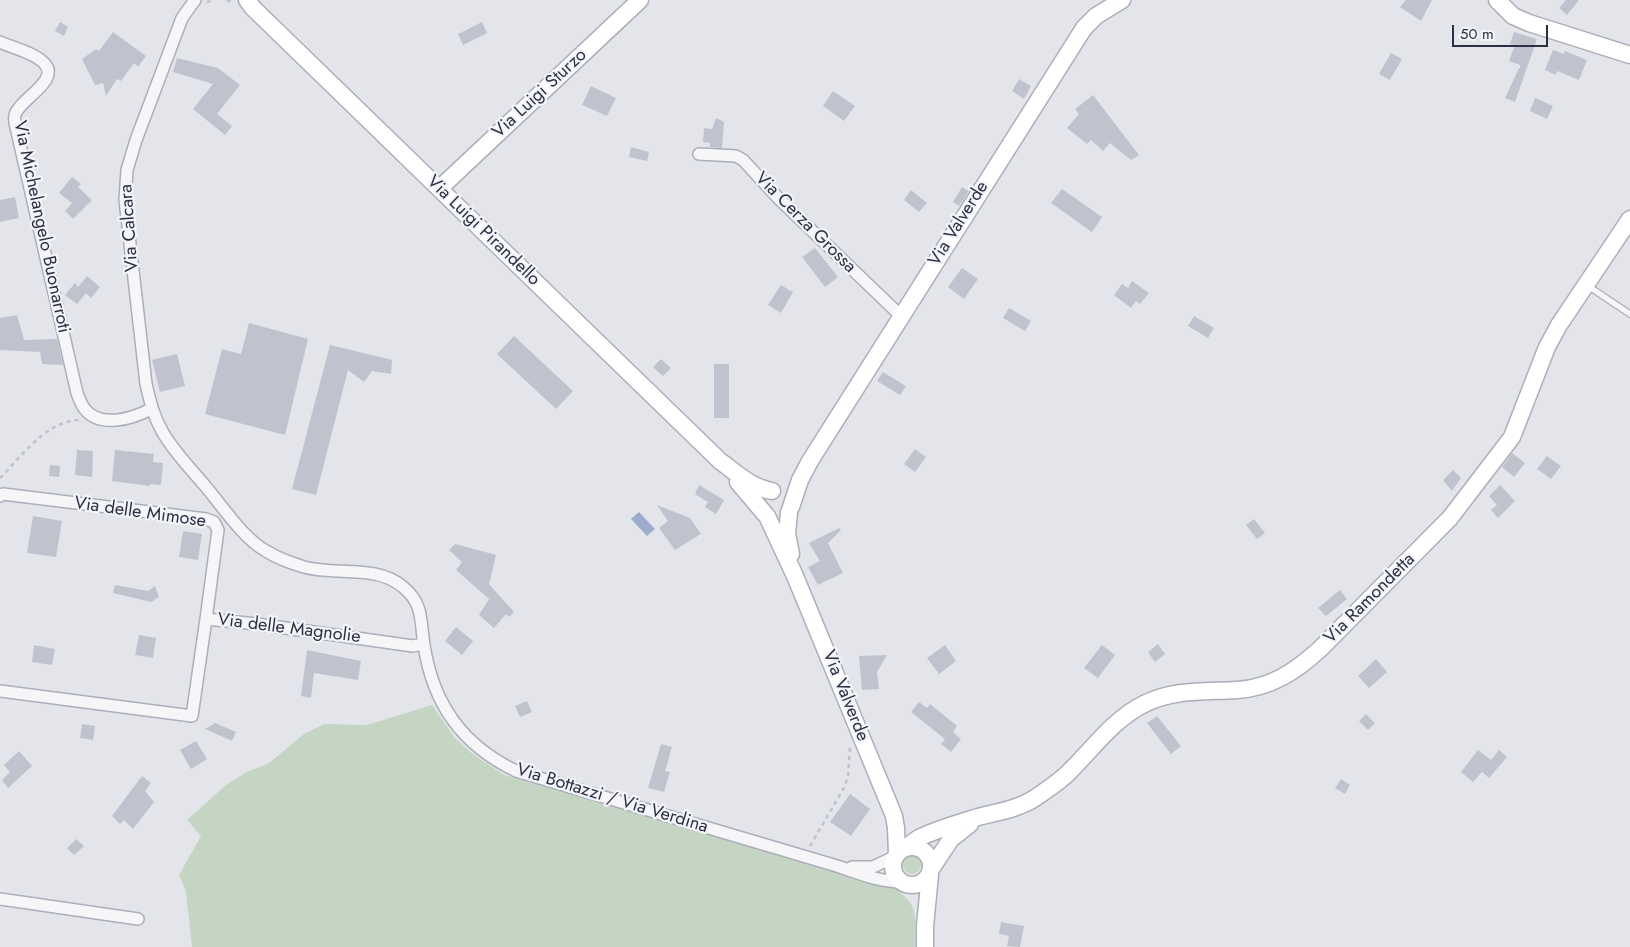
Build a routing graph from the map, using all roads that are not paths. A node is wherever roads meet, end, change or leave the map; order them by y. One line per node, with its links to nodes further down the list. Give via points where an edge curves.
1 (195, 0): 14 (street, Via Calcara, via 182,18 127,170 125,200)
2 (247, 0): 9 (street, Via Luigi Pirandello)
3 (640, 0): 9 (street, Via Luigi Sturzo)
4 (1122, 0): 13 (street, Via Valverde, via 1096,16 1084,28)
5 (1497, 0): 7 (street, via 1513,16 1528,23)
6 (0, 42): 14 (street, Via Michelangelo Buonarroti, via 35,57 48,69 48,77 15,115 15,123 77,393 84,408 94,416 116,421)
7 (1630, 55)
8 (699, 154): 13 (street, Via Cerza Grossa, via 736,156 743,160)
9 (440, 188): 15 (street, Via Luigi Pirandello)
10 (1630, 219): 11 (street, Via Ramondetta)
11 (1586, 285): 12 (lane); 25 (street, Via Ramondetta, via 1547,347 1512,437 1450,518 1299,668 1260,686 1184,692 1144,704 1102,736 1070,771 1046,790 1016,808)
12 (1630, 314)
13 (901, 316): 16 (street, Via Valverde)
14 (151, 409): 23 (street, Via Bottazzi / Via Verdina, via 171,444 253,541 265,551 306,568 382,575 394,580 419,606)
15 (720, 460): 17 (street, via 752,486); 20 (street)
16 (810, 461): 17 (street, via 792,480); 19 (street)
17 (775, 491): 19 (street, via 788,496); 20 (street, via 764,498 762,508)
18 (0, 496): 22 (street, Via delle Mimose, via 206,518 214,522 218,530)
19 (790, 510): 20 (street, via 781,519); 21 (street, via 787,534)
20 (766, 514): 21 (street)
21 (795, 576): 26 (street, Via Valverde)
22 (206, 619): 23 (street, Via delle Magnolie, via 413,646); 24 (street, Via delle Magnolie, via 192,716)
23 (424, 644): 27 (street, Via Bottazzi / Via Verdina, via 429,671 443,707 464,734 499,762 516,771)
24 (0, 691)
25 (978, 818): 26 (street, Via Ramondetta, via 919,838); 28 (street, via 951,839)
26 (907, 850): 27 (street, via 873,867); 28 (street, via 932,862); 29 (street, via 894,861 894,873)
27 (837, 866): 29 (street)
28 (931, 872): 29 (street, via 919,884); 32 (street)
29 (903, 883): 32 (street, via 920,906)
30 (0, 899): 31 (street)
31 (138, 919)
32 (925, 926): 33 (street)
33 (925, 947)

